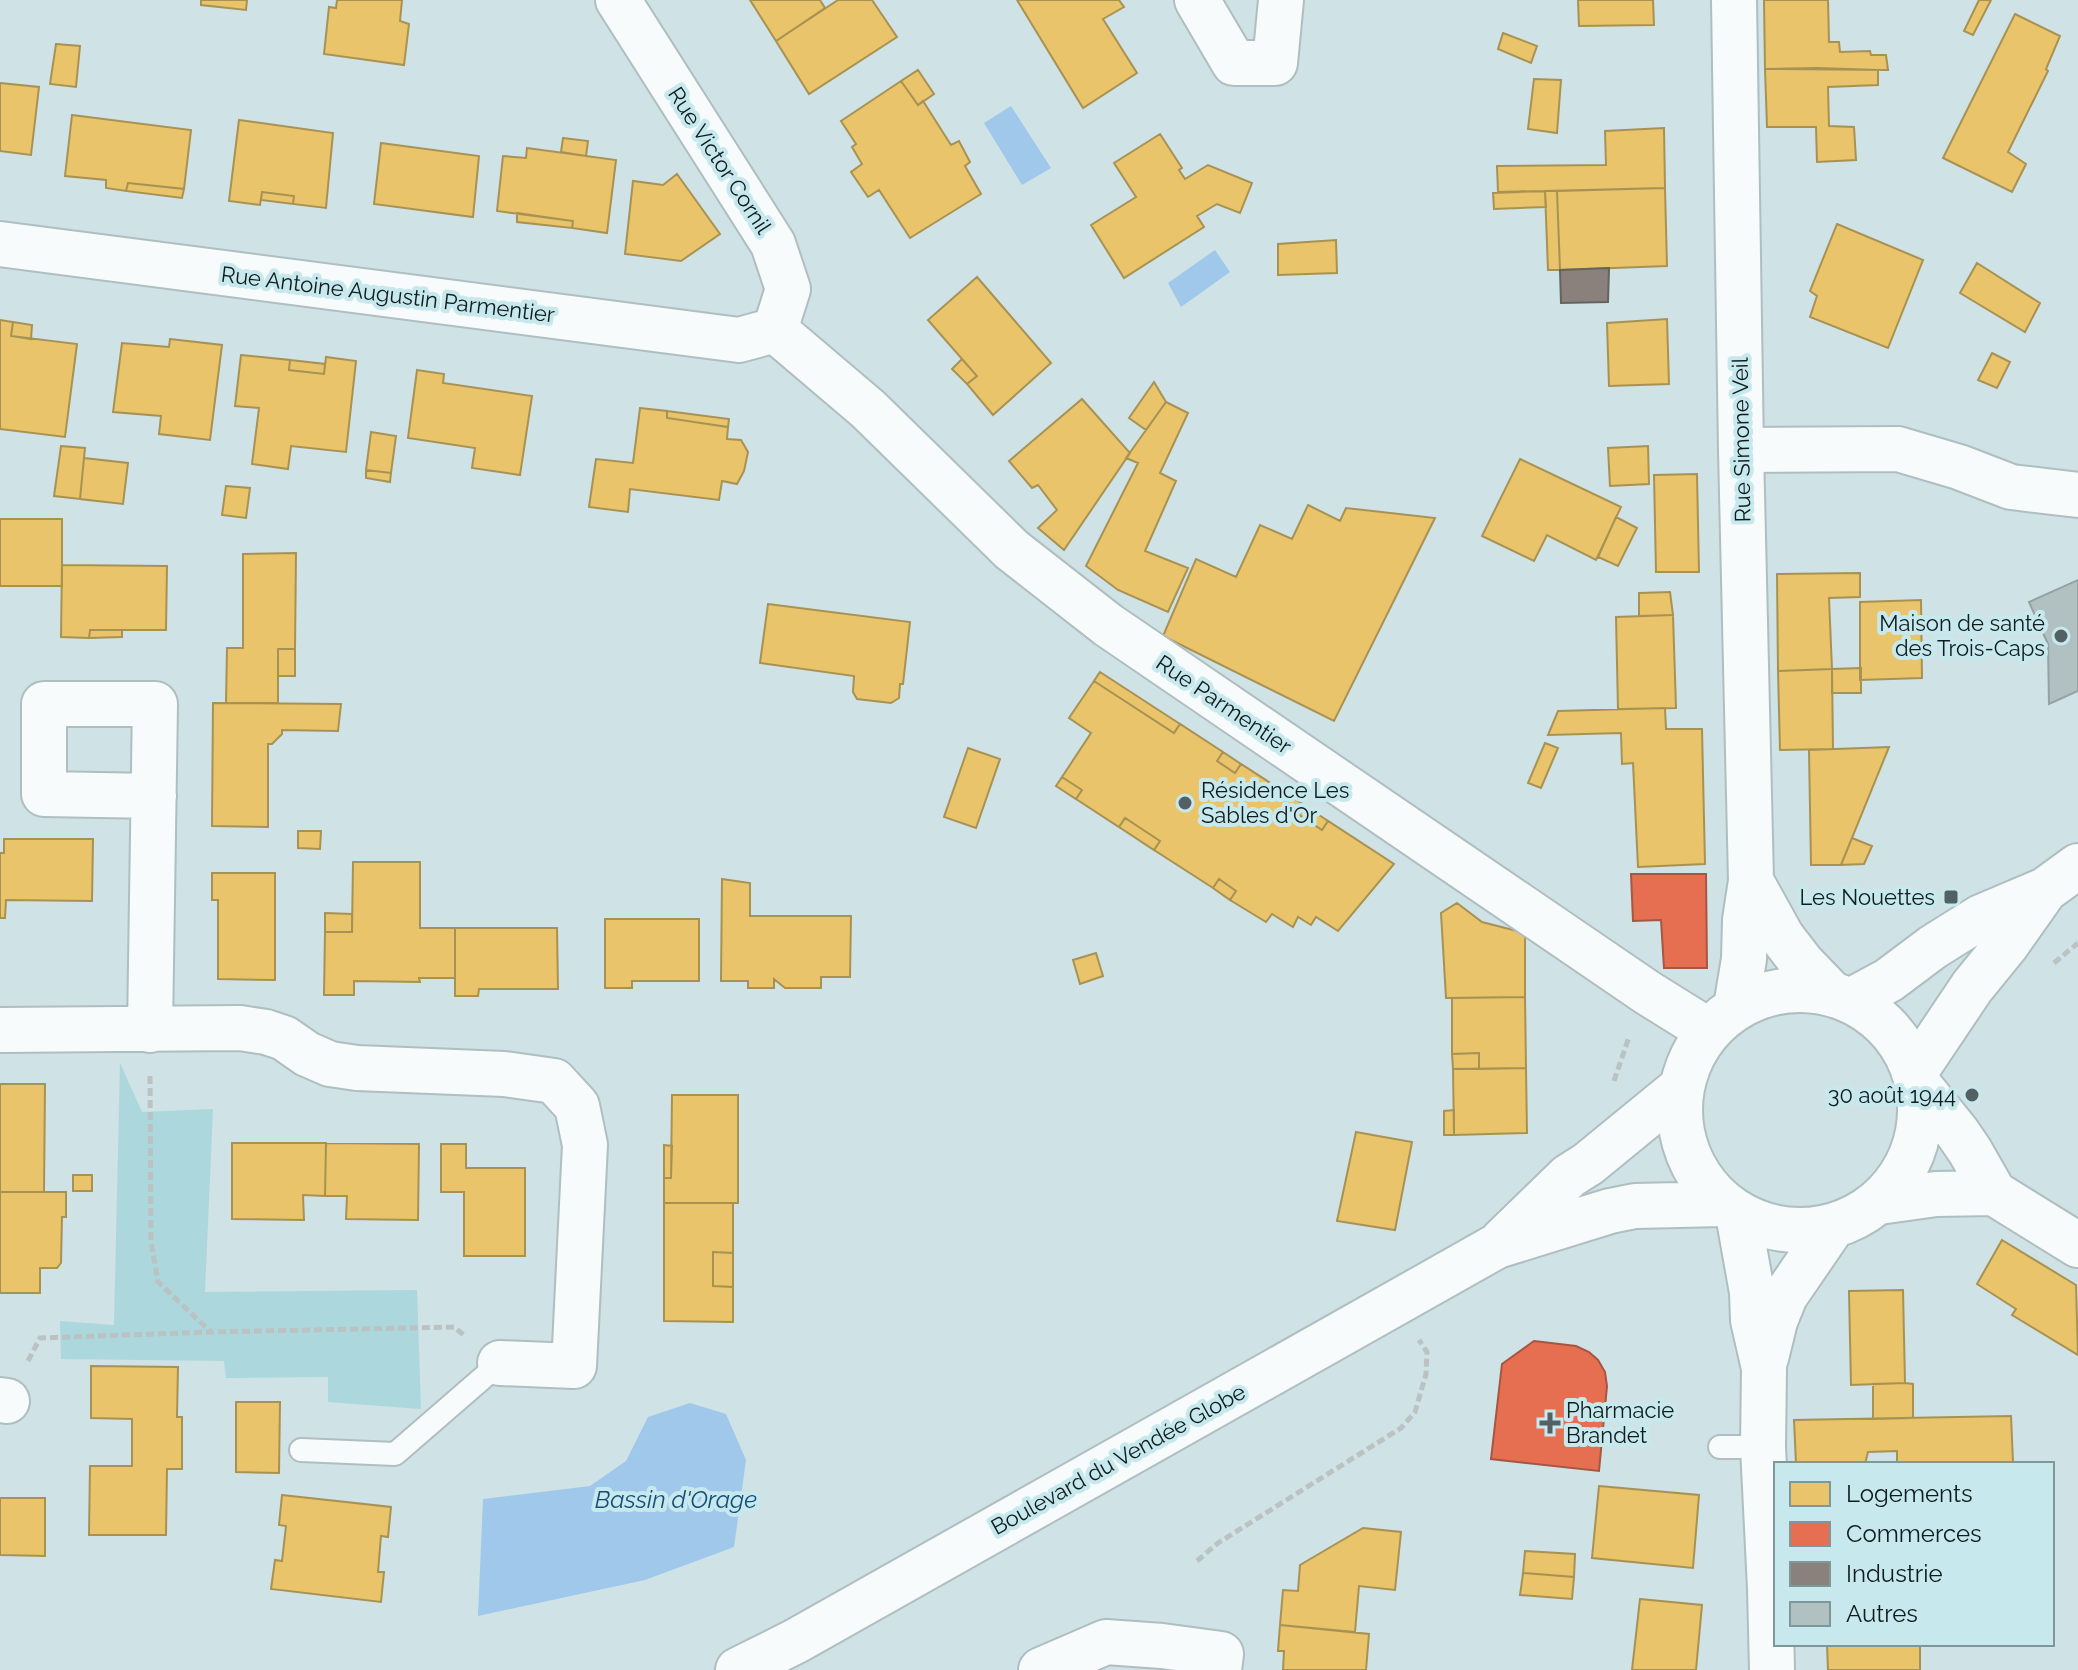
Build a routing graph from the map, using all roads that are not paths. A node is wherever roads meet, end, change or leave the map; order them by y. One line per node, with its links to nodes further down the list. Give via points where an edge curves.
1 (618, 0): 6 (street, Rue Victor Cornil, via 773,244 788,289)
2 (1197, 0): 3 (street, via 1234,63 1275,63)
3 (1281, 0)
4 (1734, 0): 7 (street, Rue Simone Veil)
5 (0, 244): 6 (street, Rue Antoine Augustin Parmentier, via 739,340)
6 (775, 330): 13 (street, Rue Parmentier, via 868,409 1001,540 1108,625 1648,993)
7 (1741, 450): 8 (street, via 1898,449 2011,487); 11 (street, Rue Simone Veil)
8 (2078, 495)
9 (154, 796): 15 (street)
10 (2062, 878): 12 (street, via 1981,917 1889,980); 16 (street, via 1972,987)
11 (1751, 881): 12 (street, Rue Simone Veil, via 1802,963); 13 (street, Rue Simone Veil, via 1744,959)
12 (1841, 997): 13 (street, via 1799,989 1766,994); 16 (street, via 1879,1018 1901,1043)
13 (1722, 1019): 17 (street, via 1692,1057)
14 (0, 1030): 15 (street)
15 (150, 1030): 24 (street, via 240,1028 284,1038 330,1064 554,1081 577,1106 585,1145 574,1366)
16 (1917, 1079): 18 (street); 19 (street, via 1919,1128 1906,1168)
17 (1682, 1087): 20 (street, via 1681,1130 1695,1171); 23 (street, Boulevard du Vendée Globe, via 1569,1176)
18 (1994, 1193): 19 (street); 22 (street)
19 (1879, 1202): 21 (street)
20 (1731, 1209): 21 (street, via 1768,1227 1800,1231); 23 (street, Boulevard du Vendée Globe, via 1635,1206); 25 (street)
21 (1833, 1226): 25 (street, via 1785,1296)
22 (2075, 1236)
23 (1497, 1246): 29 (street, Boulevard du Vendée Globe)
24 (500, 1363): 28 (lane, via 395,1454)
25 (1764, 1368): 27 (street)
26 (1720, 1447): 27 (lane)
27 (1763, 1447): 32 (street)
28 (301, 1450)
29 (738, 1670)
30 (1041, 1670): 31 (street, via 1106,1642 1221,1654)
31 (1219, 1670)
32 (1772, 1670)

